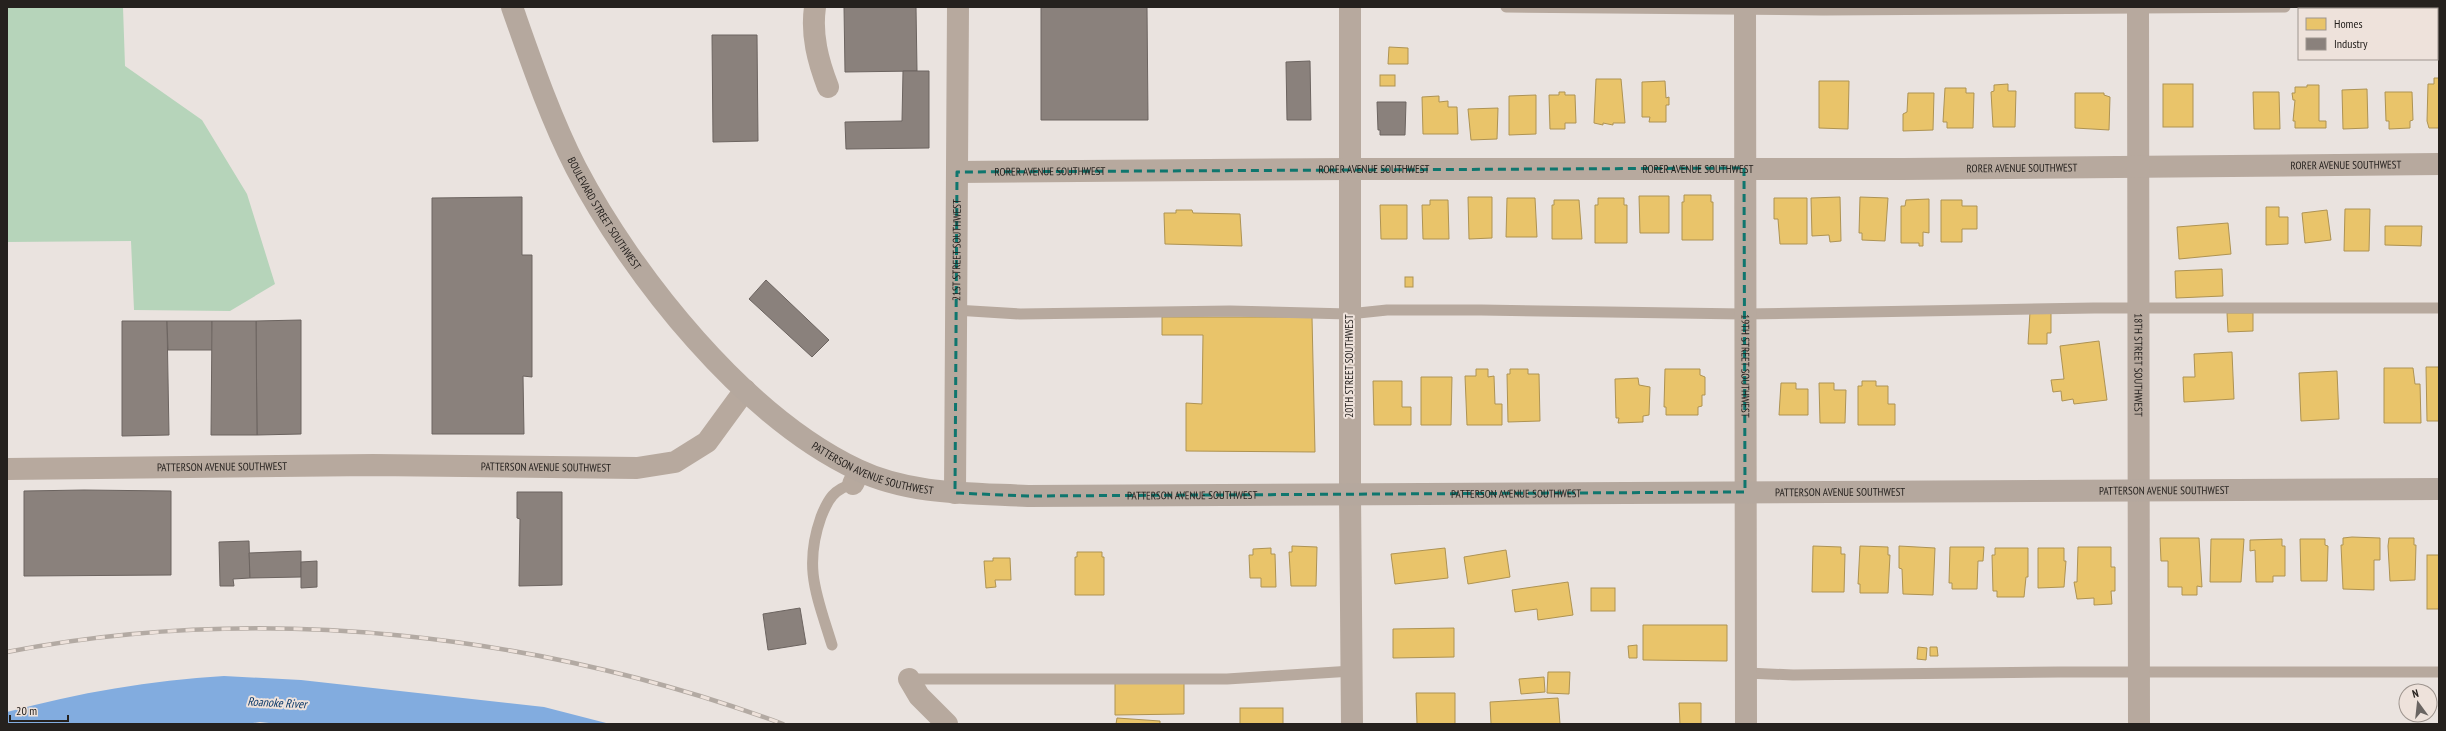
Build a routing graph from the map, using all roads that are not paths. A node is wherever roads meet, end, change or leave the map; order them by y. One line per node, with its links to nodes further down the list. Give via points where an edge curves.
1 (512, 7): 22 (main road, BOULEVARD STREET SOUTHWEST, via 550,110 598,210 664,302)
2 (815, 7): 11 (street, via 815,43)
3 (958, 7): 16 (street, 21ST STREET SOUTHWEST)
4 (1350, 7): 15 (street, 20TH STREET SOUTHWEST)
5 (1506, 7): 6 (lane)
6 (1745, 7): 7 (lane, via 1823,10); 14 (street, 19TH STREET SOUTHWEST)
7 (2138, 7): 8 (lane); 13 (street, 18TH STREET SOUTHWEST)
8 (2285, 7)
9 (2406, 7): 10 (lane)
10 (2439, 7)
11 (828, 87)
12 (2439, 164): 13 (street, RORER AVENUE SOUTHWEST)
13 (2137, 167): 14 (street, RORER AVENUE SOUTHWEST); 18 (street, 18TH STREET SOUTHWEST)
14 (1744, 168): 15 (street, RORER AVENUE SOUTHWEST); 21 (street, 19TH STREET SOUTHWEST)
15 (1350, 169): 16 (street, RORER AVENUE SOUTHWEST); 20 (street, 20TH STREET SOUTHWEST)
16 (957, 172): 19 (street, 21ST STREET SOUTHWEST)
17 (2439, 308): 18 (lane)
18 (2139, 309): 21 (lane); 26 (street, 18TH STREET SOUTHWEST)
19 (955, 310): 20 (lane, via 1020,314 1230,311); 28 (street, 21ST STREET SOUTHWEST)
20 (1349, 314): 21 (lane, via 1387,310); 29 (street, 20TH STREET SOUTHWEST)
21 (1744, 314): 27 (street, 19TH STREET SOUTHWEST)
22 (745, 390): 23 (street, PATTERSON AVENUE SOUTHWEST, via 707,442 675,462 637,468 373,465); 24 (main road, PATTERSON AVENUE SOUTHWEST, via 780,421)
23 (7, 469)
24 (856, 478): 28 (main road, PATTERSON AVENUE SOUTHWEST); 30 (lane, via 831,495 815,535 811,561 815,588)
25 (2439, 489): 26 (main road, PATTERSON AVENUE SOUTHWEST)
26 (2138, 491): 27 (main road, PATTERSON AVENUE SOUTHWEST); 32 (street, 18TH STREET SOUTHWEST)
27 (1745, 492): 29 (main road, PATTERSON AVENUE SOUTHWEST); 34 (street, 19TH STREET SOUTHWEST)
28 (955, 493): 29 (main road, PATTERSON AVENUE SOUTHWEST, via 1028,496)
29 (1350, 494): 31 (street, 20TH STREET SOUTHWEST)
30 (832, 645)
31 (1352, 671): 35 (lane, via 1227,679); 37 (street, 20TH STREET SOUTHWEST)
32 (2139, 672): 33 (lane); 34 (lane, via 1793,675); 39 (street, 18TH STREET SOUTHWEST)
33 (2439, 672)
34 (1746, 673): 38 (street, 19TH STREET SOUTHWEST)
35 (909, 679): 36 (street, via 919,696)
36 (947, 724)
37 (1352, 724)
38 (1746, 724)
39 (2139, 724)

